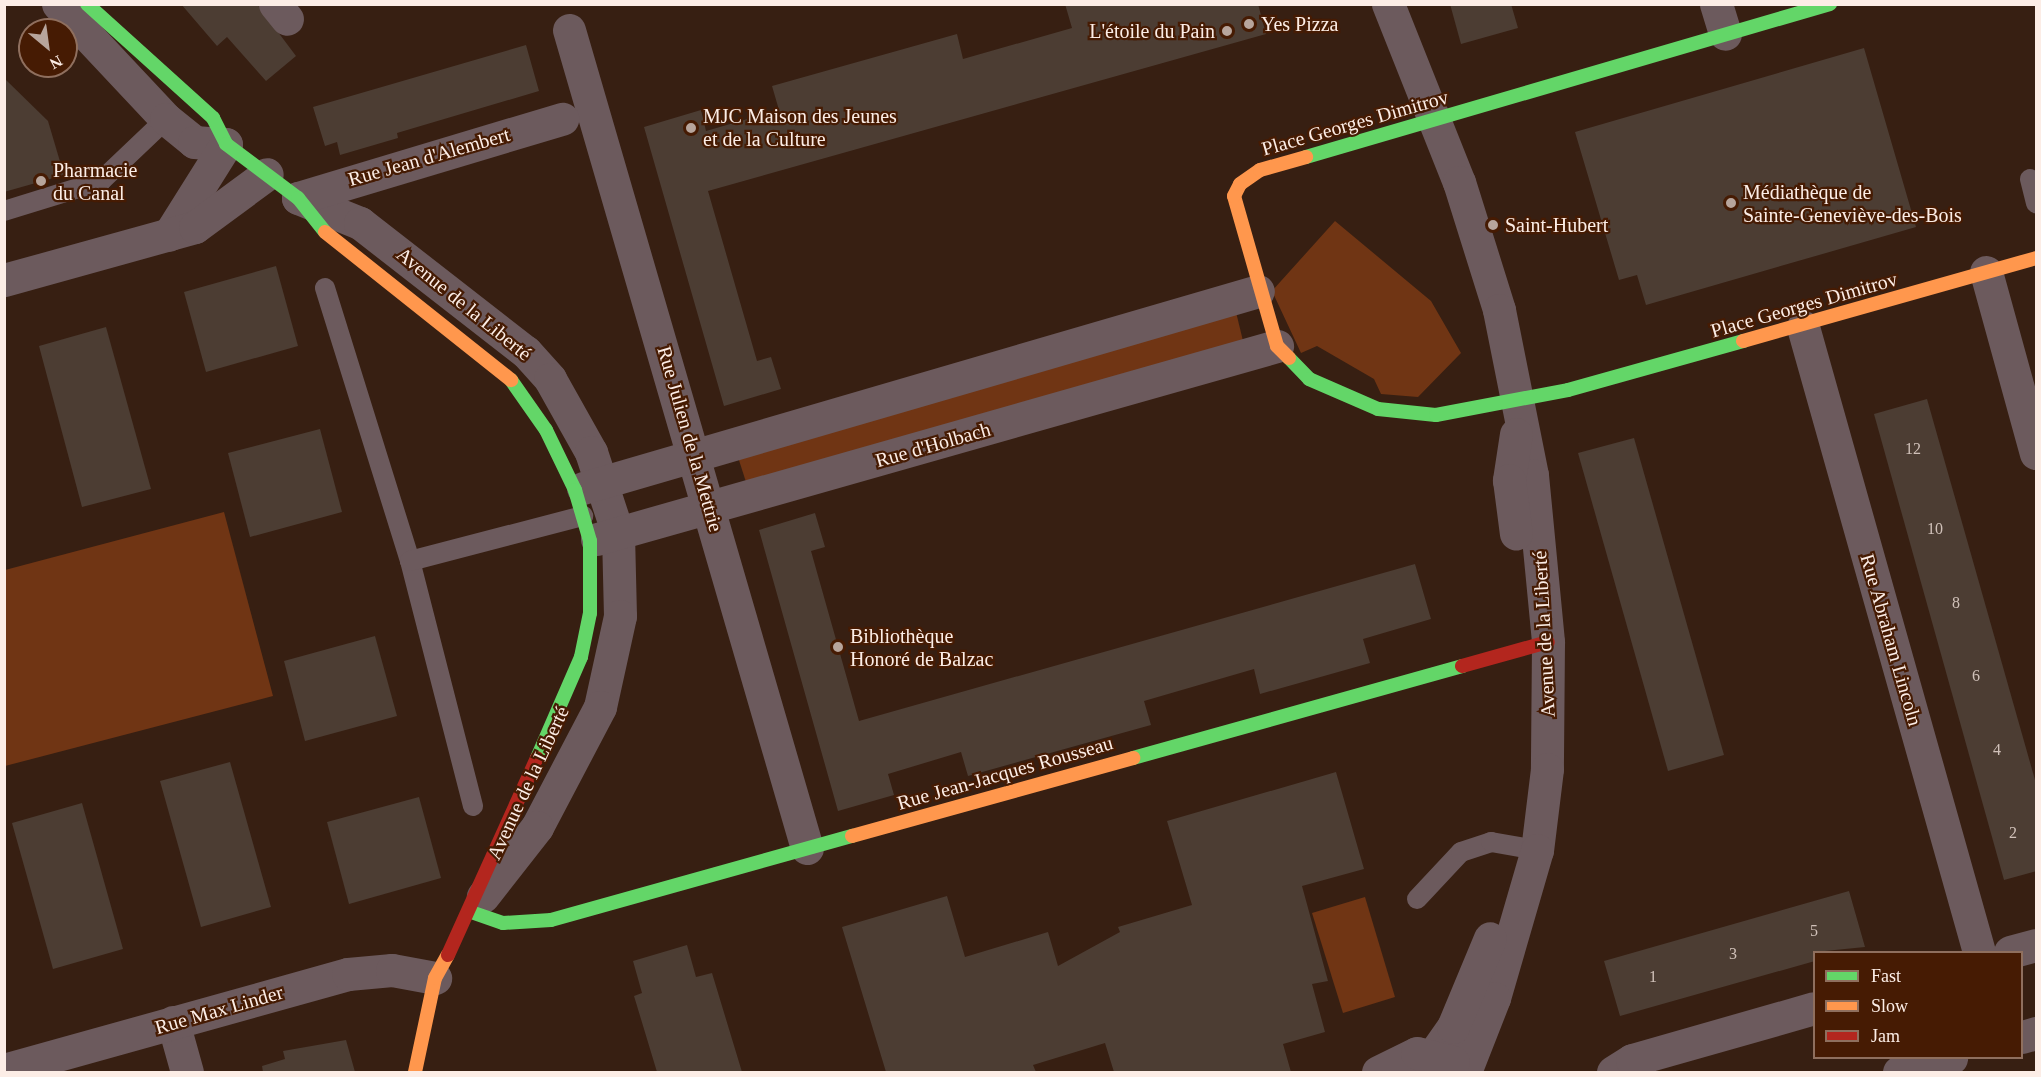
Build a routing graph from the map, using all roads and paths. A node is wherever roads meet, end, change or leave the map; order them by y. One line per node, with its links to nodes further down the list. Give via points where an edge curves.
1 (58, 4): 8 (street)
2 (87, 4): 11 (street, Avenue de la Liberté, via 213,118)
3 (1366, 4): 10 (street, Avenue de la Liberté, via 1392,67)
4 (1388, 4): 10 (street, Avenue de la Liberté)
5 (1830, 4): 6 (street, Place Georges Dimitrov)
6 (1720, 19): 10 (street, Place Georges Dimitrov)
7 (569, 30): 26 (street, Rue Julien de la Mettrie)
8 (166, 119): 11 (street, via 194,142); 16 (lane, via 101,181)
9 (562, 119): 14 (street, Rue Jean d'Alembert)
10 (1435, 121): 22 (street, Place Georges Dimitrov, via 1260,170 1240,184 1234,196); 25 (street, Avenue de la Liberté, via 1485,256)
11 (226, 144): 12 (street, Avenue de la Liberté); 17 (street)
12 (267, 174): 14 (street, Avenue de la Liberté); 17 (street, via 195,227)
13 (2030, 179): 15 (lane)
14 (298, 198): 29 (street, Avenue de la Liberté, via 360,222 526,352 570,412)
15 (2037, 203)
16 (4, 211)
17 (170, 235): 20 (street)
18 (2037, 258): 19 (street, Place Georges Dimitrov)
19 (1986, 272): 23 (street, Place Georges Dimitrov); 27 (street)
20 (4, 280)
21 (325, 288): 30 (lane)
22 (1258, 291): 24 (street, Place Georges Dimitrov); 26 (street)
23 (1803, 327): 25 (street, Place Georges Dimitrov); 38 (street, Rue Abraham Lincoln)
24 (1276, 346): 25 (street, Place Georges Dimitrov, via 1309,379 1409,416); 28 (street, Rue d'Holbach)
25 (1520, 402): 31 (street, Avenue de la Liberté)
26 (694, 451): 28 (street, Rue Julien de la Mettrie); 29 (street)
27 (2037, 453)
28 (710, 508): 29 (street, Rue d'Holbach); 33 (street, Rue Julien de la Mettrie)
29 (594, 512): 30 (lane); 36 (street, Avenue de la Liberté, via 620,616 600,707 537,827)
30 (410, 561): 32 (lane)
31 (1537, 644): 33 (street, Rue Jean-Jacques Rousseau); 34 (street, Avenue de la Liberté, via 1547,769)
32 (472, 806)
33 (807, 848): 36 (street, Rue Jean-Jacques Rousseau, via 551,920 503,923)
34 (1526, 848): 35 (lane, via 1491,842 1461,852); 43 (street, Avenue de la Liberté, via 1473,985); 49 (street, Avenue de la Liberté, via 1494,998)
35 (1417, 899)
36 (471, 912): 40 (street, Avenue de la Liberté)
37 (2037, 945): 39 (street)
38 (1979, 951)
39 (2014, 951)
40 (435, 978): 42 (street, Rue Max Linder, via 392,970 348,974); 47 (street, Avenue de la Liberté)
41 (1813, 1009): 50 (street, via 1632,1060)
42 (173, 1022): 45 (street, Rue Max Linder); 46 (street)
43 (1434, 1054): 48 (street, via 1400,1057); 49 (street, Avenue de la Liberté)
44 (1947, 1059): 51 (street)
45 (4, 1070)
46 (187, 1072)
47 (415, 1072)
48 (1378, 1072)
49 (1466, 1072)
50 (1613, 1072)
51 (1899, 1072)

